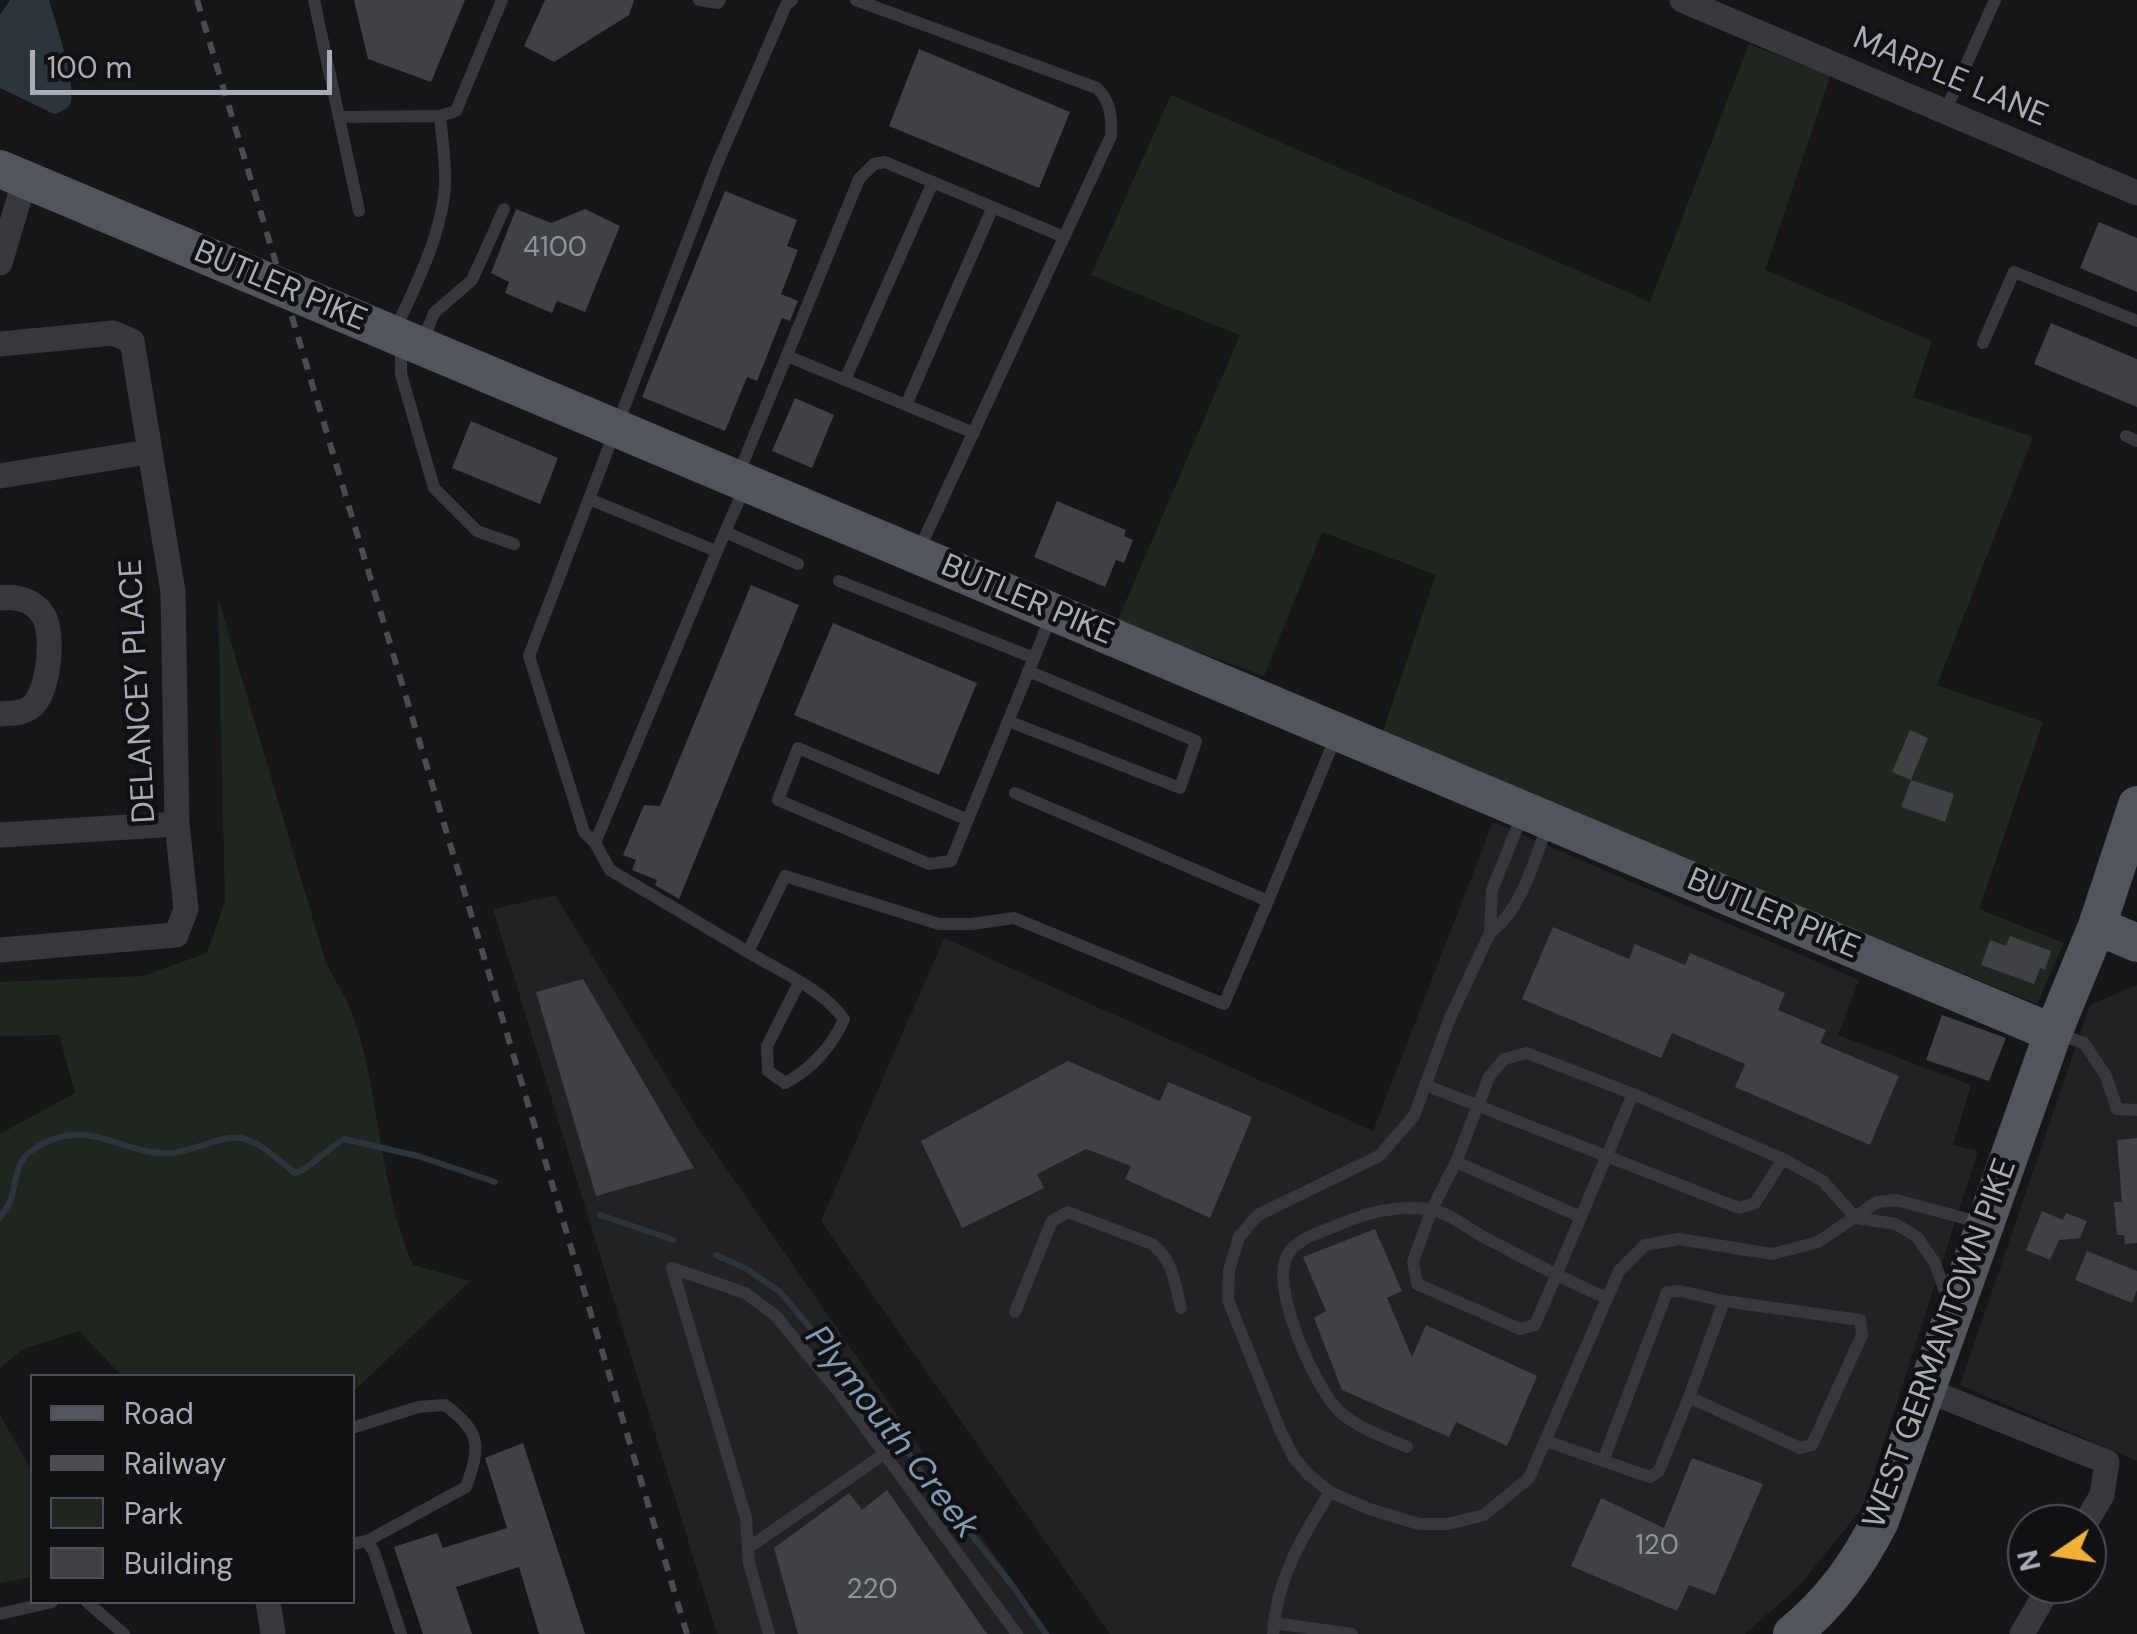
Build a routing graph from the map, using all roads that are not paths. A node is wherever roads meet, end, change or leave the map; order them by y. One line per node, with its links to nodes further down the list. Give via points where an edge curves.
1 (314, 0): 11 (lane)
2 (502, 0): 10 (lane, via 456,111)
3 (700, 0): 4 (lane)
4 (720, 0)
5 (792, 0): 27 (lane, via 718,164)
6 (856, 0): 18 (lane, via 1096,88 1108,100 1111,136)
7 (1682, 0): 9 (street, MARPLE LANE)
8 (1995, 0): 9 (lane)
9 (1945, 112): 14 (street, MARPLE LANE)
10 (440, 116): 11 (lane); 21 (lane, via 443,205)
11 (339, 117): 17 (lane)
12 (13, 174): 19 (street); 21 (main road, BUTLER PIKE)
13 (933, 182): 15 (lane); 24 (lane, via 885,162 865,170); 25 (lane)
14 (2137, 193)
15 (993, 207): 18 (lane); 26 (lane)
16 (504, 209): 21 (lane, via 472,280)
17 (359, 212)
18 (1064, 237): 28 (lane)
19 (0, 263)
20 (2137, 320): 22 (lane, via 2014,272)
21 (405, 339): 27 (main road, BUTLER PIKE); 34 (lane, via 401,374 434,488 478,531)
22 (1983, 343)
23 (0, 344): 29 (street, DELANCEY PLACE, via 113,333 132,340)
24 (787, 356): 25 (lane); 31 (lane)
25 (845, 380): 26 (lane)
26 (906, 405): 28 (lane)
27 (616, 428): 31 (main road, BUTLER PIKE); 32 (lane)
28 (974, 433): 36 (lane)
29 (148, 452): 30 (street); 49 (street, DELANCEY PLACE, via 173,592)
30 (0, 476)
31 (742, 481): 33 (lane); 36 (main road, BUTLER PIKE)
32 (590, 499): 35 (lane); 51 (lane, via 529,656 584,832)
33 (724, 532): 35 (lane); 37 (lane)
34 (514, 544)
35 (716, 551): 51 (lane)
36 (917, 555): 40 (main road, BUTLER PIKE)
37 (798, 564)
38 (840, 581): 41 (lane)
39 (0, 598): 42 (street, via 27,600 43,614 48,642 46,686 35,704)
40 (1053, 612): 41 (lane); 44 (main road, BUTLER PIKE)
41 (1031, 665): 43 (lane); 43 (lane, via 1196,741 1180,788)
42 (0, 714)
43 (1008, 721): 48 (lane)
44 (1338, 732): 47 (main road, BUTLER PIKE); 52 (lane)
45 (1015, 793): 52 (lane)
46 (2137, 805): 53 (main road, WEST GERMANTOWN PIKE)
47 (1536, 815): 54 (lane, via 1492,890); 54 (lane, via 1521,892); 59 (main road, BUTLER PIKE)
48 (968, 820): 48 (lane, via 951,862 929,864 778,800 798,748)
49 (177, 824): 50 (street); 56 (street, DELANCEY PLACE, via 186,908 176,936)
50 (0, 834)
51 (596, 842): 57 (lane, via 610,870)
52 (1268, 902): 57 (lane, via 1224,1004 1014,918 939,924 786,876)
53 (2096, 926): 55 (main road); 59 (main road, WEST GERMANTOWN PIKE)
54 (1490, 933): 60 (lane)
55 (2137, 944)
56 (0, 950)
57 (748, 952): 58 (lane)
58 (799, 983): 58 (lane, via 844,1018 814,1062 785,1083 768,1071 767,1046)
59 (2053, 1033): 63 (lane, via 2084,1043 2106,1076 2116,1109); 70 (main road, WEST GERMANTOWN PIKE)
60 (1426, 1085): 62 (lane); 84 (lane, via 1414,1116 1379,1156 1258,1215 1239,1236 1229,1270 1228,1300 1282,1432 1294,1458)
61 (1633, 1094): 62 (lane, via 1528,1053 1494,1068); 64 (lane); 65 (lane)
62 (1480, 1104): 64 (lane); 66 (lane)
63 (2137, 1110)
64 (1607, 1155): 65 (lane, via 1739,1208 1754,1203); 68 (lane)
65 (1783, 1158): 69 (lane, via 1823,1180)
66 (1456, 1162): 67 (lane); 68 (lane)
67 (1432, 1209): 71 (lane); 71 (lane, via 1412,1268 1427,1291 1524,1330 1535,1325); 81 (lane, via 1365,1214 1297,1244 1283,1267 1292,1317 1331,1402 1357,1424)
68 (1581, 1216): 71 (lane)
69 (1856, 1218): 70 (lane, via 1878,1202 1896,1200); 72 (lane, via 1818,1242 1772,1254 1678,1239 1646,1246 1619,1272); 76 (lane, via 1896,1224 1917,1237)
70 (1985, 1224): 76 (main road, WEST GERMANTOWN PIKE)
71 (1556, 1275): 72 (lane)
72 (1606, 1298): 80 (lane)
73 (1724, 1301): 78 (lane); 78 (lane, via 1860,1320 1862,1335 1812,1445 1800,1448); 83 (lane, via 1667,1292)
74 (1181, 1308): 75 (lane, via 1164,1253 1068,1212 1052,1221)
75 (1014, 1312)
76 (1953, 1315): 77 (main road, WEST GERMANTOWN PIKE)
77 (1926, 1390): 85 (street, via 2107,1462); 94 (main road, WEST GERMANTOWN PIKE, via 1866,1549)
78 (1688, 1396): 83 (lane, via 1658,1471 1650,1477)
79 (355, 1427): 86 (lane, via 445,1405 469,1424 478,1455 466,1487)
80 (1546, 1441): 83 (lane); 84 (lane, via 1518,1491 1484,1515 1448,1524 1419,1524)
81 (1407, 1447)
82 (884, 1454): 87 (lane); 87 (lane, via 774,1315 745,1293 672,1268 746,1518); 99 (lane)
83 (1603, 1461)
84 (1330, 1492): 93 (lane, via 1296,1548)
85 (2097, 1504)
86 (360, 1542): 97 (lane, via 374,1552)
87 (748, 1548): 98 (lane)
88 (43, 1604): 92 (lane)
89 (89, 1604): 95 (lane)
90 (268, 1604): 96 (street)
91 (2039, 1604): 101 (street)
92 (0, 1614)
93 (1273, 1629): 100 (lane)
94 (1805, 1630)
95 (124, 1634)
96 (272, 1634)
97 (400, 1634)
98 (770, 1634)
99 (1018, 1634)
100 (1352, 1634)
101 (2022, 1634)

